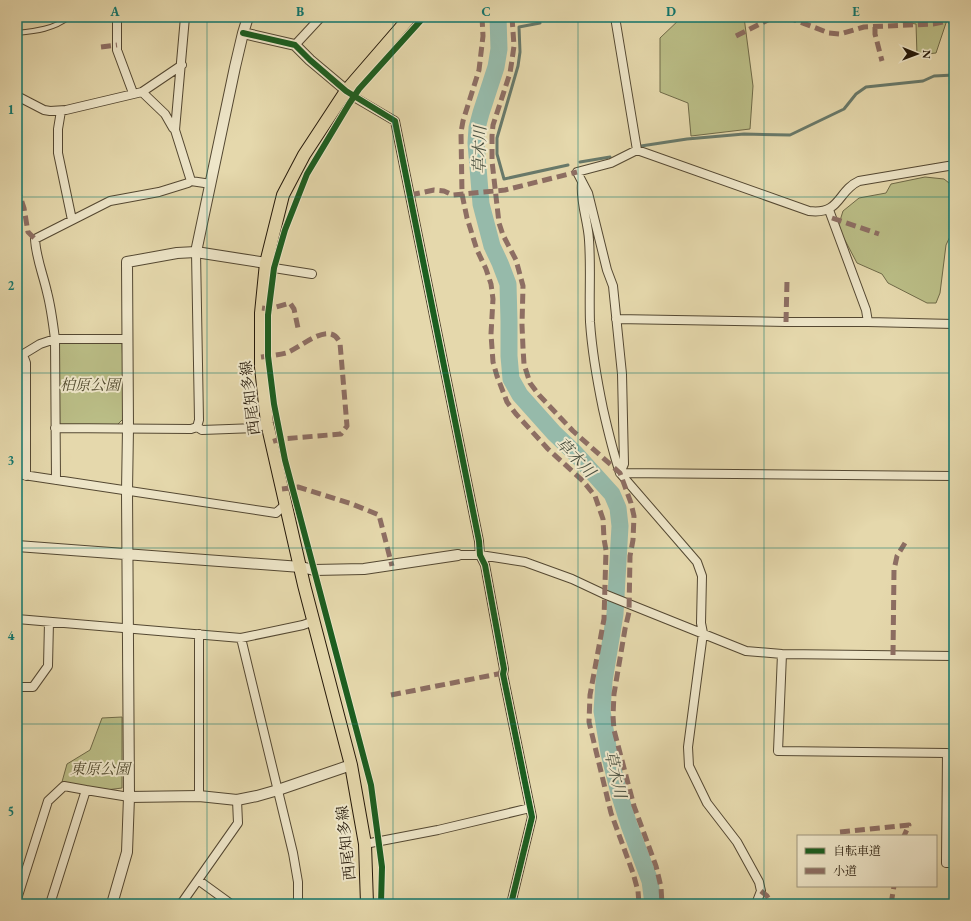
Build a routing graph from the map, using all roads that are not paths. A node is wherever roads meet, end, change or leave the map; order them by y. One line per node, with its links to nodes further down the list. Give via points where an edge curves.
1 (69, 17): 8 (lane, via 47,29)
2 (117, 17): 13 (street, via 117,50)
3 (185, 17): 11 (street)
4 (248, 17): 9 (street)
5 (321, 17): 10 (street)
6 (410, 17): 14 (main road, 西尾知多線)
7 (615, 17): 18 (street)
8 (17, 33)
9 (243, 33): 10 (street); 22 (street)
10 (295, 45): 14 (street)
11 (182, 65): 12 (street); 17 (street)
12 (142, 92): 13 (street); 17 (street, via 165,114)
13 (134, 93): 16 (street)
14 (350, 94): 26 (main road, 西尾知多線, via 304,155 283,195); 48 (street, via 395,121)
15 (17, 96): 16 (street, via 44,110)
16 (61, 111): 24 (street, via 58,153)
17 (175, 130): 20 (street)
18 (637, 150): 21 (street, via 615,161 577,172); 23 (street, via 809,211)
19 (954, 165): 23 (street, via 859,181 850,186)
20 (190, 181): 22 (street); 24 (street, via 159,192 110,201)
21 (582, 183): 28 (street, via 588,193 613,286); 38 (street, via 581,194 590,241 590,322 593,353)
22 (211, 184): 25 (street)
23 (829, 210): 29 (street, via 866,310)
24 (72, 220): 31 (street, via 35,239)
25 (196, 252): 26 (street); 32 (street, via 127,262); 35 (street, via 199,420)
26 (266, 263): 27 (street, via 274,268); 34 (main road, 西尾知多線, via 260,343)
27 (312, 274)
28 (616, 319): 29 (street); 38 (street, via 622,374 624,433 624,464)
29 (868, 322): 30 (street)
30 (954, 324)
31 (55, 339): 32 (street); 33 (street, via 40,344); 36 (street)
32 (128, 339): 37 (street)
33 (20, 357): 40 (street, via 26,363)
34 (267, 423): 35 (street, via 256,428 202,430); 44 (main road, 西尾知多線)
35 (197, 427): 37 (street)
36 (55, 428): 37 (street); 42 (street)
37 (128, 428): 43 (street)
38 (620, 473): 41 (street); 54 (street, via 698,562 702,576)
39 (17, 474): 40 (street)
40 (26, 476): 42 (street)
41 (954, 476)
42 (56, 480): 43 (street)
43 (127, 490): 44 (street, via 276,513); 46 (street)
44 (286, 504): 49 (main road, 西尾知多線)
45 (17, 546): 46 (street)
46 (128, 555): 49 (street); 53 (street)
47 (458, 555): 48 (street); 49 (street, via 364,570 314,570)
48 (480, 555): 54 (street, via 524,562); 66 (street, via 485,565 503,674)
49 (301, 567): 51 (main road, 西尾知多線)
50 (17, 619): 52 (street)
51 (314, 621): 56 (street); 60 (main road, 西尾知多線)
52 (49, 622): 53 (street); 59 (street, via 48,666 33,687)
53 (129, 628): 55 (street); 64 (street)
54 (702, 633): 57 (street, via 746,650); 78 (street, via 688,747 689,766 707,803 737,842 759,882 760,891)
55 (199, 634): 56 (street); 63 (street)
56 (241, 638): 62 (street)
57 (782, 654): 58 (street); 68 (street, via 778,750 947,753 946,863)
58 (954, 656)
59 (17, 687)
60 (351, 765): 62 (street); 67 (main road, 西尾知多線)
61 (86, 790): 64 (street); 70 (street, via 64,786 48,801); 71 (street)
62 (278, 790): 65 (street); 75 (street, via 297,875)
63 (199, 796): 64 (street); 65 (street)
64 (129, 797): 72 (street, via 127,852)
65 (237, 800): 69 (street, via 238,823)
66 (530, 808): 67 (street); 77 (street, via 532,817)
67 (365, 844): 76 (main road, 西尾知多線)
68 (954, 863)
69 (198, 880): 73 (street); 74 (street)
70 (17, 899)
71 (50, 904)
72 (112, 904)
73 (181, 904)
74 (231, 904)
75 (298, 904)
76 (367, 904)
77 (511, 904)
78 (756, 904)

